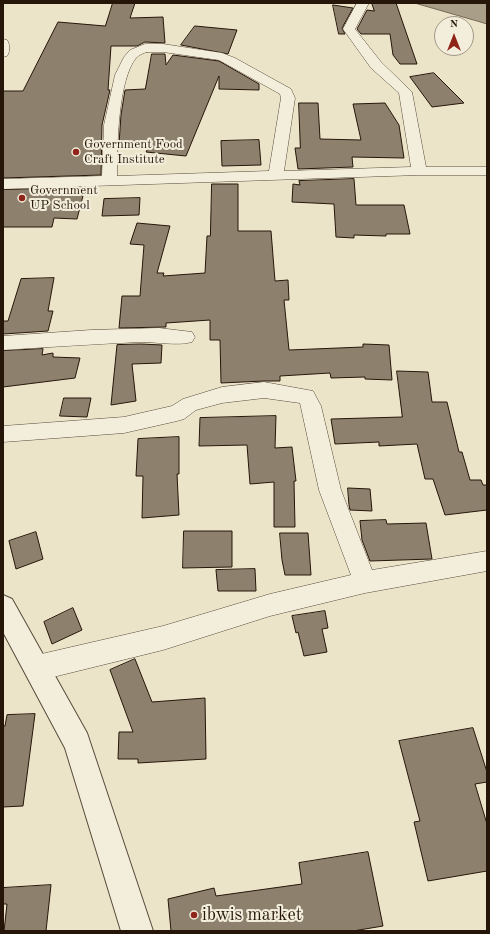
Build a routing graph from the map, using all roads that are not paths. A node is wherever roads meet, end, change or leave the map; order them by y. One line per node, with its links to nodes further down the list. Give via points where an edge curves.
1 (363, 3): 4 (street, via 349,29 376,64 405,92)
2 (3, 43): 3 (street)
3 (3, 53)
4 (419, 171): 5 (street); 6 (street)
5 (487, 171)
6 (276, 176): 7 (street); 7 (street, via 288,98 286,92 222,57 164,48 145,48 130,57 121,75 111,126)
7 (109, 180): 8 (street)
8 (3, 184)
9 (186, 337): 10 (street, via 91,337)
10 (3, 343)
11 (3, 434): 13 (street, via 124,426 177,413 190,404 222,394 264,390 306,396 311,406 330,490)
12 (487, 561): 13 (street)
13 (365, 582): 15 (street, via 270,605 163,638)
14 (3, 607): 15 (street)
15 (37, 668): 16 (street, via 77,743)
16 (137, 931)

